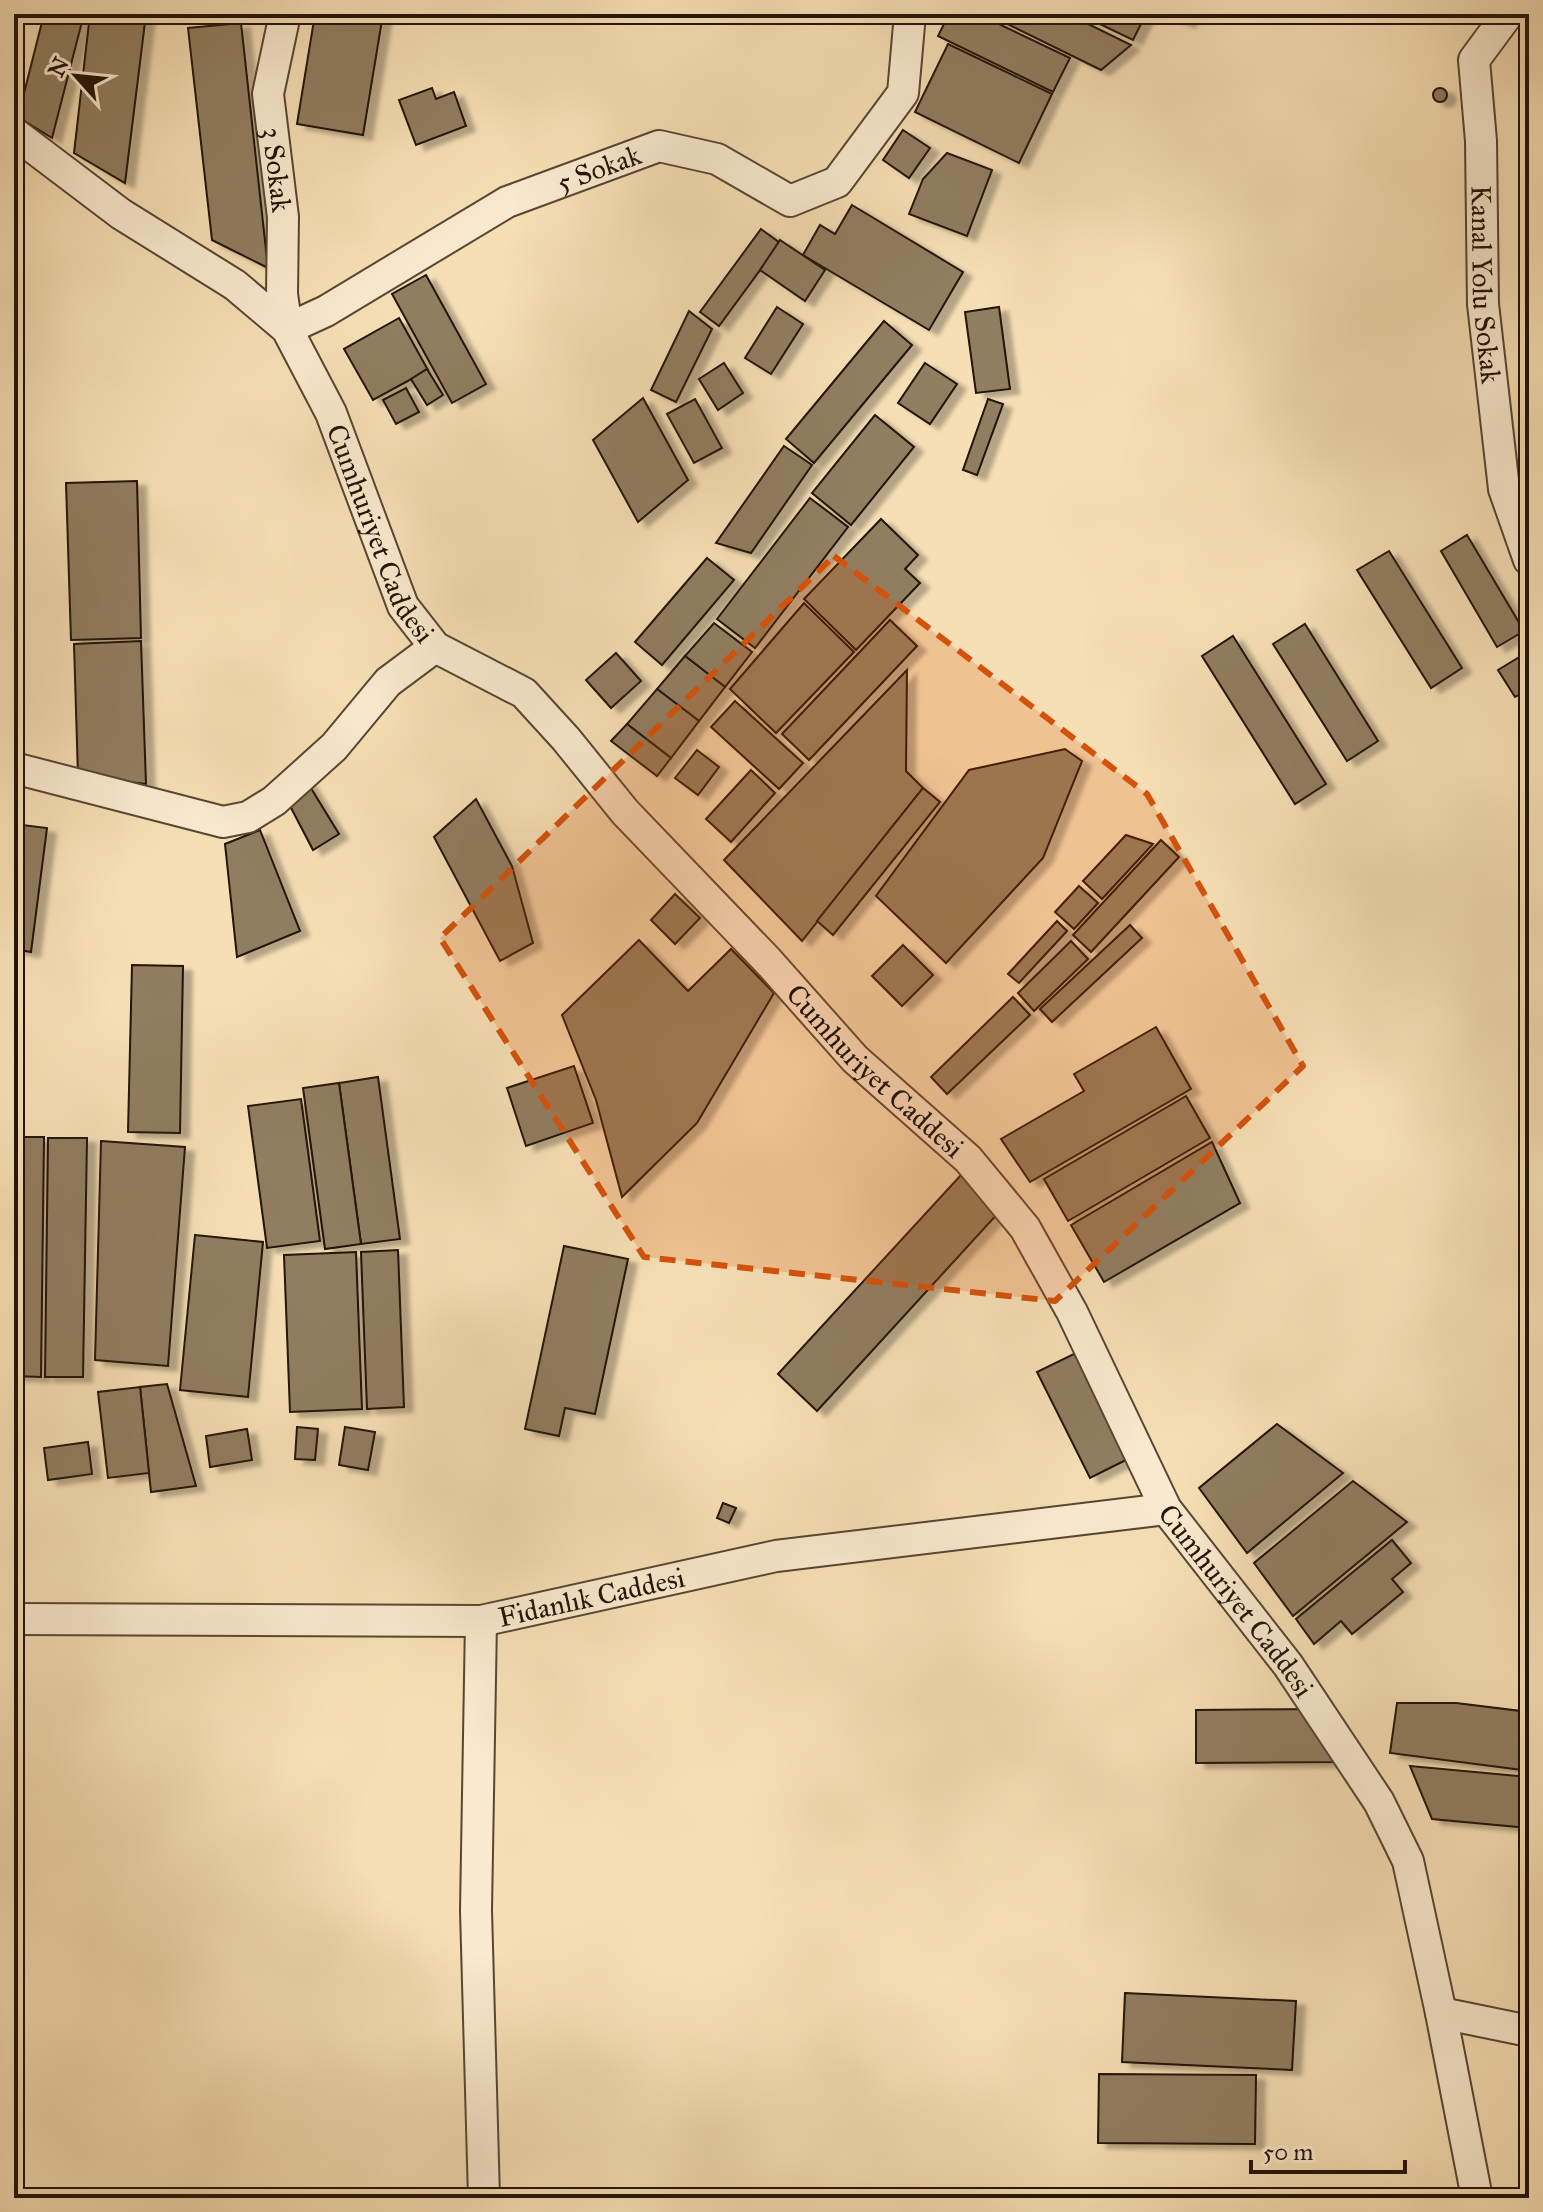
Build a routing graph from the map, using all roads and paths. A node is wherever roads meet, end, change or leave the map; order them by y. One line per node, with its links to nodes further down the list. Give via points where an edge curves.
1 (285, 14): 5 (street, 3 Sokak, via 268,94 283,217)
2 (910, 14): 5 (street, 5 Sokak, via 903,93 837,182 790,201 717,159 659,146 507,202)
3 (1508, 14): 6 (street, Kanal Yolu Sokak, via 1474,60 1481,141 1483,304 1504,489)
4 (14, 133): 5 (street, Cumhuriyet Caddesi, via 121,214 235,285)
5 (287, 329): 7 (street, Cumhuriyet Caddesi, via 331,413 403,606)
6 (1529, 560)
7 (435, 647): 8 (street, via 388,682 334,747 274,801 248,817 223,822); 9 (street, Cumhuriyet Caddesi, via 524,693 625,812 855,1059 968,1159 1025,1228 1072,1312)
8 (14, 768)
9 (1166, 1509): 11 (street, Fidanlık Caddesi, via 776,1556); 12 (street, Cumhuriyet Caddesi, via 1288,1665 1379,1802 1408,1861)
10 (14, 1619): 11 (street, Fidanlık Caddesi)
11 (481, 1621): 14 (street, via 476,1910)
12 (1441, 2013): 13 (street); 15 (street, Cumhuriyet Caddesi)
13 (1529, 2031)
14 (484, 2198)
15 (1477, 2198)

